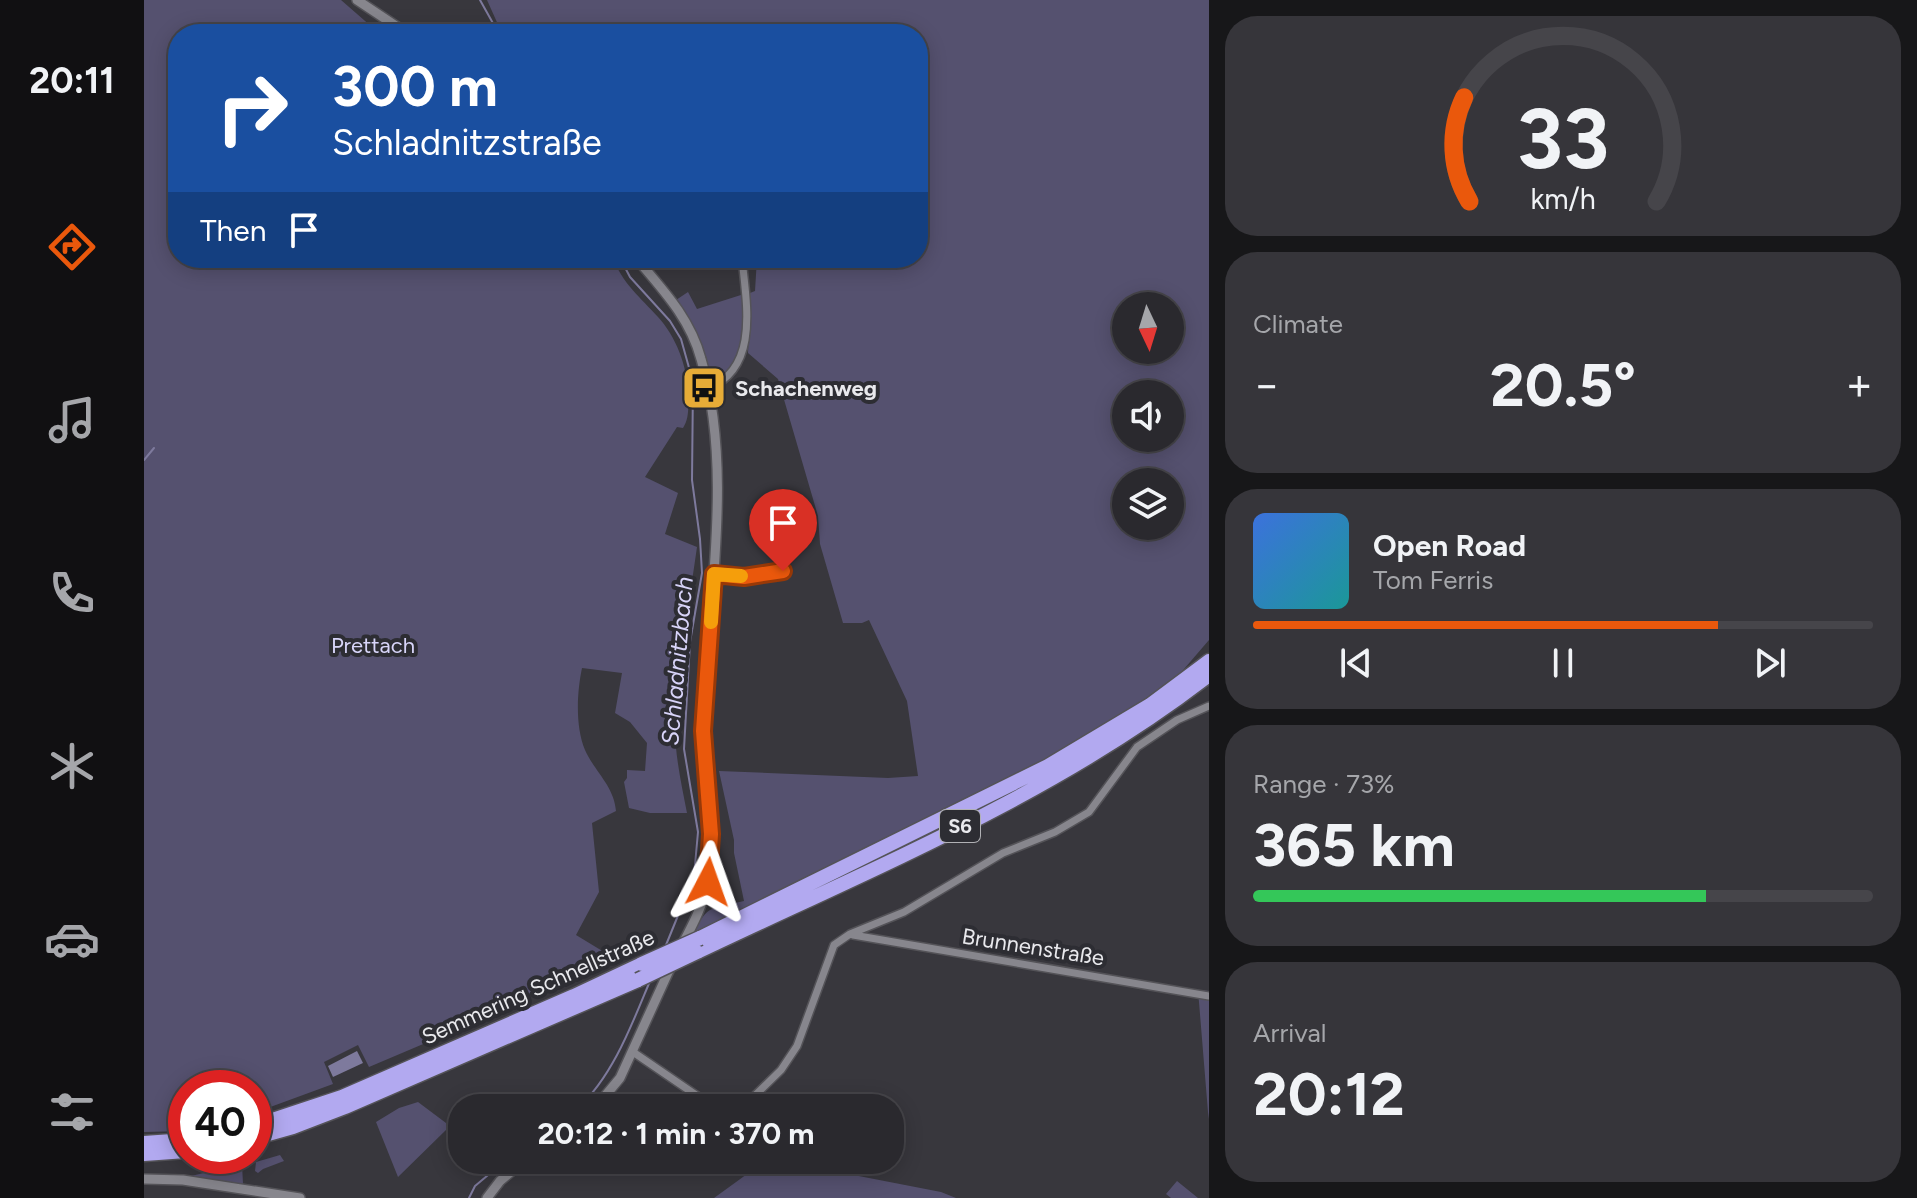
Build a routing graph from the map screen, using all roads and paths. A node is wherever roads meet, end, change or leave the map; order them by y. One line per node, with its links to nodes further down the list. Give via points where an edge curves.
1 (357, 0): 2 (street)
2 (393, 24)
3 (644, 268): 5 (street, via 682,313)
4 (743, 268): 5 (street, via 743,352 728,377)
5 (709, 388): 7 (street, via 717,464)
6 (783, 571): 7 (street, via 744,577)
7 (714, 574): 14 (street, via 703,731 711,834 708,883)
8 (1209, 661): 12 (highway, Semmering Schnellstraße / S6, via 1150,705 1048,766)
9 (1209, 675): 12 (highway, Semmering Schnellstraße / S6, via 1160,713 1077,764 948,832)
10 (1209, 706): 11 (street, via 1137,747 1089,812 1003,853 904,912)
11 (850, 934): 13 (street, Brunnenstraße); 17 (street, via 834,945 797,1046)
12 (699, 945): 18 (highway, Semmering Schnellstraße / S6, bridge, via 642,964 342,1097); 19 (highway, Semmering Schnellstraße / S6, bridge, via 638,980 345,1107)
13 (1209, 996)
14 (633, 1052): 15 (street); 16 (street)
15 (608, 1094)
16 (694, 1094)
17 (756, 1094)
18 (272, 1120)
19 (272, 1133)
20 (168, 1141): 21 (highway)
21 (144, 1143)
22 (168, 1152): 23 (highway)
23 (144, 1154)
24 (508, 1174): 27 (street)
25 (144, 1179): 26 (street)
26 (300, 1198)
27 (487, 1198)

